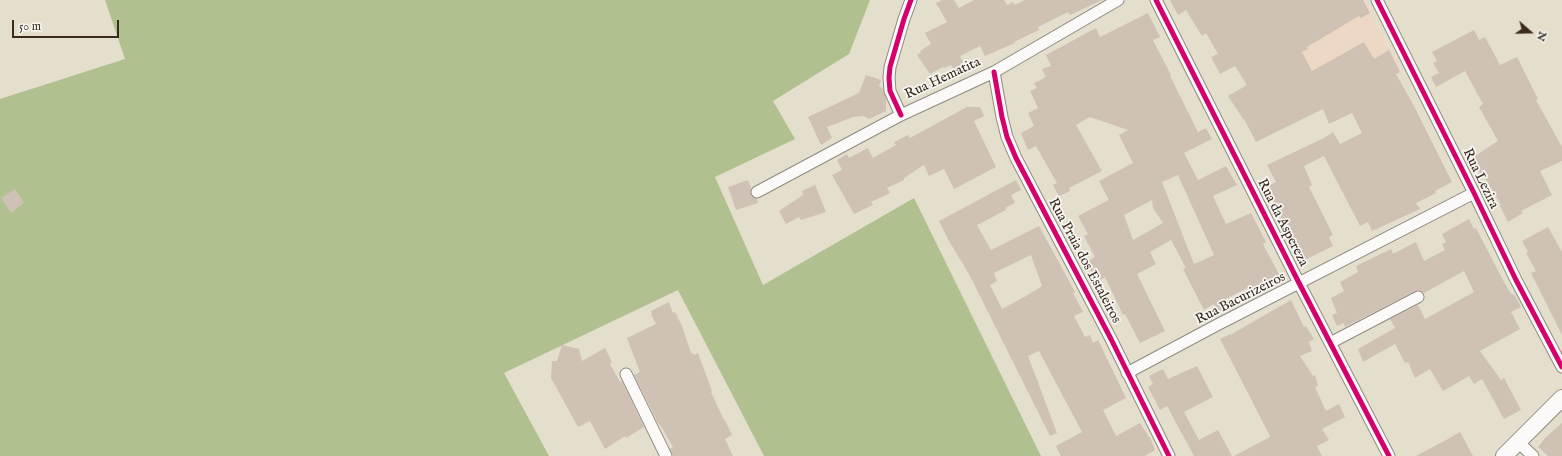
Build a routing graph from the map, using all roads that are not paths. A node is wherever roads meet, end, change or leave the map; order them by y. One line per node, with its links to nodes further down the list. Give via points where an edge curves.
1 (911, 0): 6 (street, via 899,35 889,78 890,91)
2 (1118, 0): 5 (street, Rua Hematita)
3 (1156, 0): 9 (street, Rua da Aspereza)
4 (1377, 0): 8 (street, Rua Lezira)
5 (994, 72): 6 (street, Rua Hematita); 13 (street, Rua Praia dos Estaleiros, via 1007,137 1016,158)
6 (901, 115): 7 (street, Rua Hematita)
7 (756, 192)
8 (1474, 193): 9 (street, Rua Bacurizeiros); 12 (street, Rua Lezira)
9 (1299, 283): 11 (street, Rua da Aspereza); 13 (street, Rua Bacurizeiros)
10 (1418, 297): 11 (street)
11 (1330, 343): 19 (street, Rua da Aspereza)
12 (1562, 367)
13 (1127, 373): 18 (street, Rua Praia dos Estaleiros)
14 (626, 374): 17 (street)
15 (1562, 398): 16 (street)
16 (1518, 442): 20 (street); 21 (street)
17 (666, 456)
18 (1169, 456)
19 (1389, 456)
20 (1504, 456)
21 (1533, 456)

